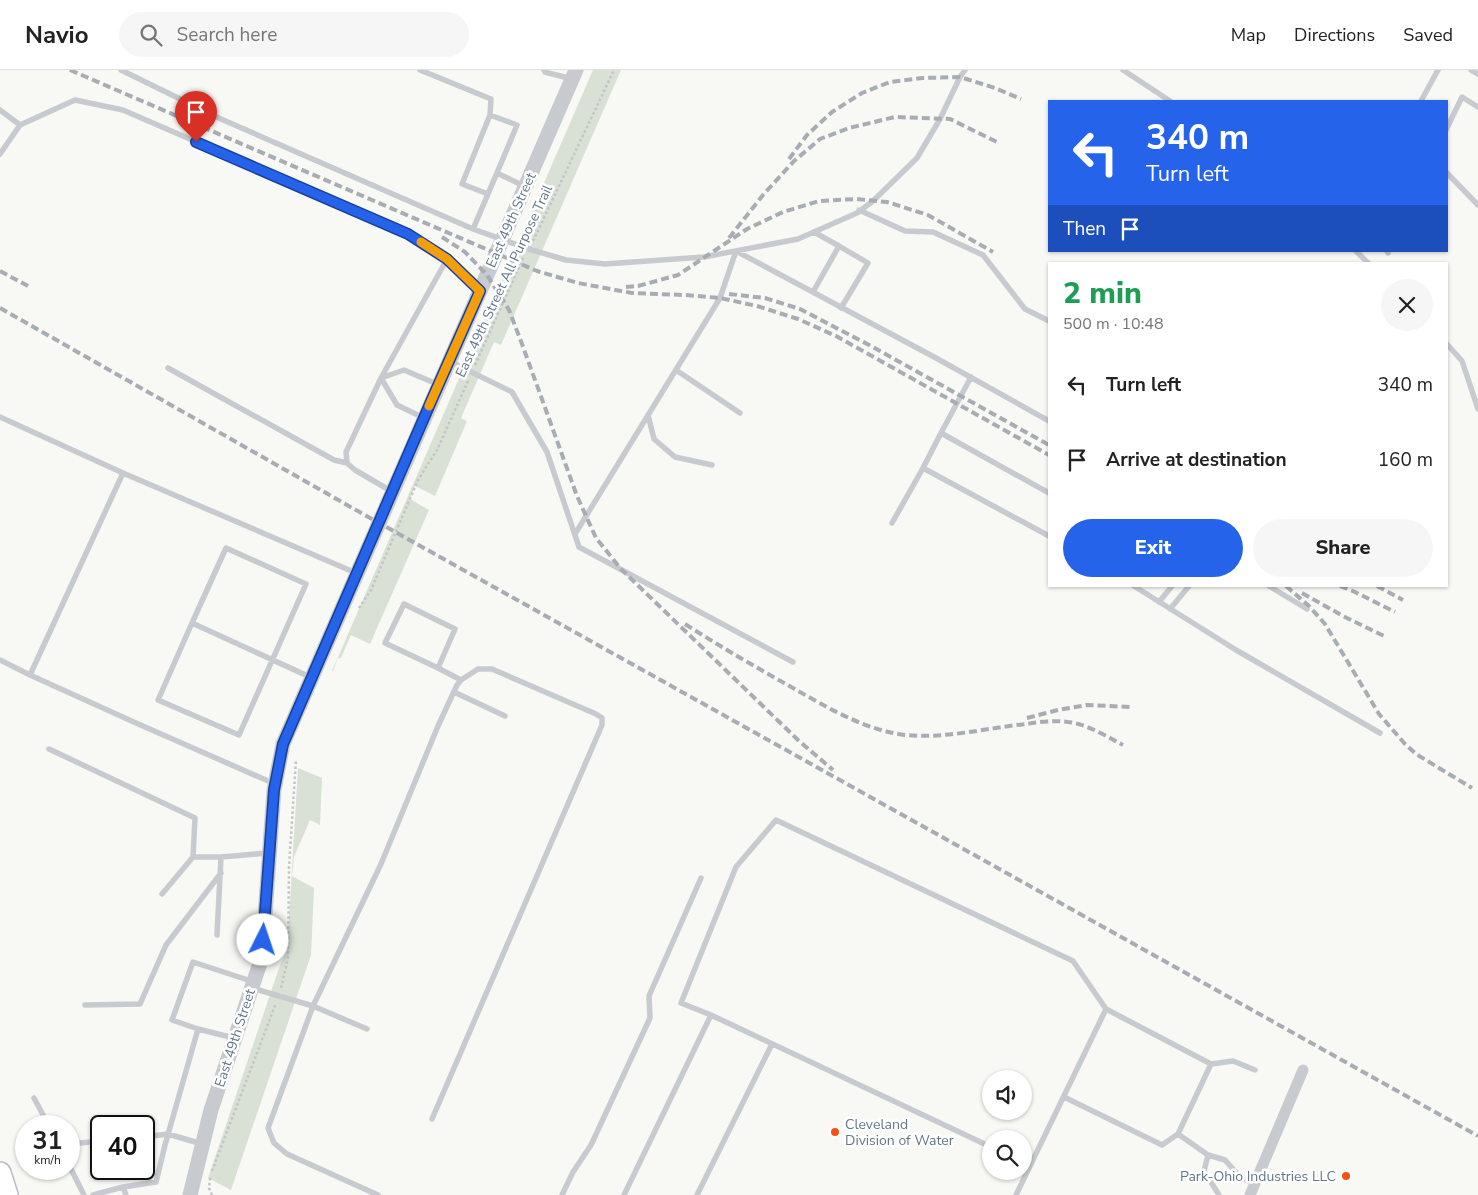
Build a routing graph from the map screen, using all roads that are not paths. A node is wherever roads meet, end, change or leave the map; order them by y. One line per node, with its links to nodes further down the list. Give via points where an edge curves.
1 (121, 70): 24 (lane, via 221,119)
2 (420, 70): 14 (lane, via 492,99)
3 (544, 70): 8 (lane)
4 (965, 70): 23 (lane, via 917,158)
5 (1123, 70): 10 (lane)
6 (1438, 70): 11 (lane)
7 (1472, 70): 9 (lane)
8 (574, 74): 20 (street, East 49th Street)
9 (1478, 74)
10 (1168, 100)
11 (1422, 100)
12 (1478, 107): 16 (lane, via 1462,98)
13 (0, 110): 15 (lane)
14 (490, 115): 18 (lane, via 517,125); 21 (lane, via 462,184)
15 (20, 125): 17 (lane); 30 (lane, via 75,100 123,110 408,234)
16 (1448, 126)
17 (0, 154)
18 (497, 173): 20 (lane); 21 (lane)
19 (1448, 174): 22 (lane)
20 (526, 187): 26 (street, East 49th Street)
21 (488, 194): 24 (lane)
22 (1478, 205)
23 (859, 210): 25 (lane); 35 (lane, via 905,231 933,232 983,255 1025,309)
24 (473, 228): 26 (lane)
25 (814, 232): 27 (lane); 28 (lane, via 798,239)
26 (504, 239): 28 (lane, via 566,260 605,264 704,257); 32 (street, East 49th Street)
27 (840, 246): 33 (lane); 34 (lane, via 868,263)
28 (736, 251): 33 (lane); 39 (lane, via 720,298)
29 (1357, 252): 31 (lane)
30 (447, 259): 32 (lane); 41 (lane)
31 (1367, 262)
32 (480, 291): 37 (street, East 49th Street)
33 (813, 292): 34 (lane)
34 (841, 308): 40 (lane)
35 (1048, 320)
36 (1448, 345): 43 (lane, via 1462,361)
37 (449, 361): 42 (street, East 49th Street); 57 (lane, via 512,392 547,452)
38 (168, 368): 50 (lane, via 334,460)
39 (676, 370): 44 (lane); 45 (lane)
40 (971, 377): 48 (lane); 49 (lane)
41 (382, 378): 42 (lane, via 404,370); 47 (lane, via 397,405); 50 (lane, via 346,452)
42 (439, 384): 47 (street, East 49th Street)
43 (1478, 409)
44 (740, 413)
45 (648, 415): 51 (lane, via 654,439 675,457); 57 (lane)
46 (0, 417): 53 (lane)
47 (424, 418): 54 (street, East 49th Street)
48 (1048, 419)
49 (941, 433): 52 (lane); 55 (lane)
50 (347, 463): 54 (lane)
51 (712, 465)
52 (923, 468): 56 (lane); 58 (lane)
53 (123, 473): 59 (lane); 72 (lane)
54 (393, 492): 59 (street, East 49th Street)
55 (1048, 492)
56 (892, 523)
57 (575, 534): 70 (lane, via 579,547)
58 (1048, 535)
59 (358, 574): 73 (street, East 49th Street)
60 (1136, 587): 64 (lane)
61 (1171, 587): 64 (lane)
62 (1188, 587): 65 (lane)
63 (1271, 587): 66 (lane)
64 (1159, 602): 65 (lane)
65 (1170, 609): 77 (lane)
66 (1307, 609)
67 (192, 623): 69 (lane); 69 (lane, via 226,548 306,584); 69 (lane, via 158,700 239,735)
68 (0, 660): 72 (lane)
69 (272, 660): 73 (lane)
70 (793, 662)
71 (438, 668): 71 (lane, via 385,643 404,604 455,629); 74 (lane)
72 (30, 674): 79 (lane)
73 (312, 678): 79 (street, East 49th Street, via 283,744)
74 (461, 680): 75 (lane); 102 (lane, via 478,669 492,669 596,714 602,718 602,724)
75 (454, 692): 76 (lane); 89 (lane, via 381,864)
76 (505, 716)
77 (1380, 733)
78 (49, 749): 81 (lane, via 195,818)
79 (275, 784): 80 (street, East 49th Street)
80 (270, 853): 82 (lane); 87 (street, East 49th Street, via 262,957)
81 (193, 857): 82 (lane); 85 (lane)
82 (221, 857): 83 (lane)
83 (220, 872): 86 (lane); 88 (lane, via 166,945 140,1004)
84 (701, 878): 121 (lane, via 649,996 650,1018 591,1145)
85 (162, 894)
86 (217, 935)
87 (253, 985): 89 (lane); 92 (lane, via 192,962 172,1020); 94 (street, East 49th Street)
88 (85, 1005)
89 (313, 1006): 93 (lane); 120 (lane, via 268,1128 274,1143 287,1154)
90 (1106, 1009): 91 (lane, via 1074,961 776,820 736,866 681,1003); 96 (lane); 99 (lane)
91 (711, 1016): 95 (lane); 122 (lane)
92 (198, 1029): 94 (lane); 103 (lane)
93 (367, 1029)
94 (235, 1038): 107 (street, East 49th Street)
95 (772, 1044): 106 (lane); 123 (lane)
96 (1211, 1064): 97 (lane, via 1233,1061); 104 (lane)
97 (1255, 1070)
98 (1304, 1070): 113 (street)
99 (1064, 1097): 104 (lane, via 1162,1145); 109 (lane)
100 (34, 1098): 101 (lane)
101 (43, 1115)
102 (432, 1119)
103 (168, 1134): 105 (lane); 107 (lane); 114 (lane, via 156,1182)
104 (1178, 1134): 108 (lane)
105 (155, 1136)
106 (982, 1143)
107 (202, 1144): 119 (street, East 49th Street)
108 (1208, 1155): 113 (lane, via 1225,1160 1241,1178); 125 (lane, via 1204,1171)
109 (1032, 1162)
110 (0, 1173): 115 (highway)
111 (76, 1180): 116 (lane)
112 (1023, 1180): 124 (lane)
113 (1255, 1184): 126 (street)
114 (123, 1187): 117 (lane); 118 (lane)
115 (7, 1195)
116 (84, 1195)
117 (93, 1195)
118 (126, 1195)
119 (190, 1195)
120 (378, 1195)
121 (562, 1195)
122 (624, 1195)
123 (697, 1195)
124 (1016, 1195)
125 (1220, 1195)
126 (1250, 1195)

